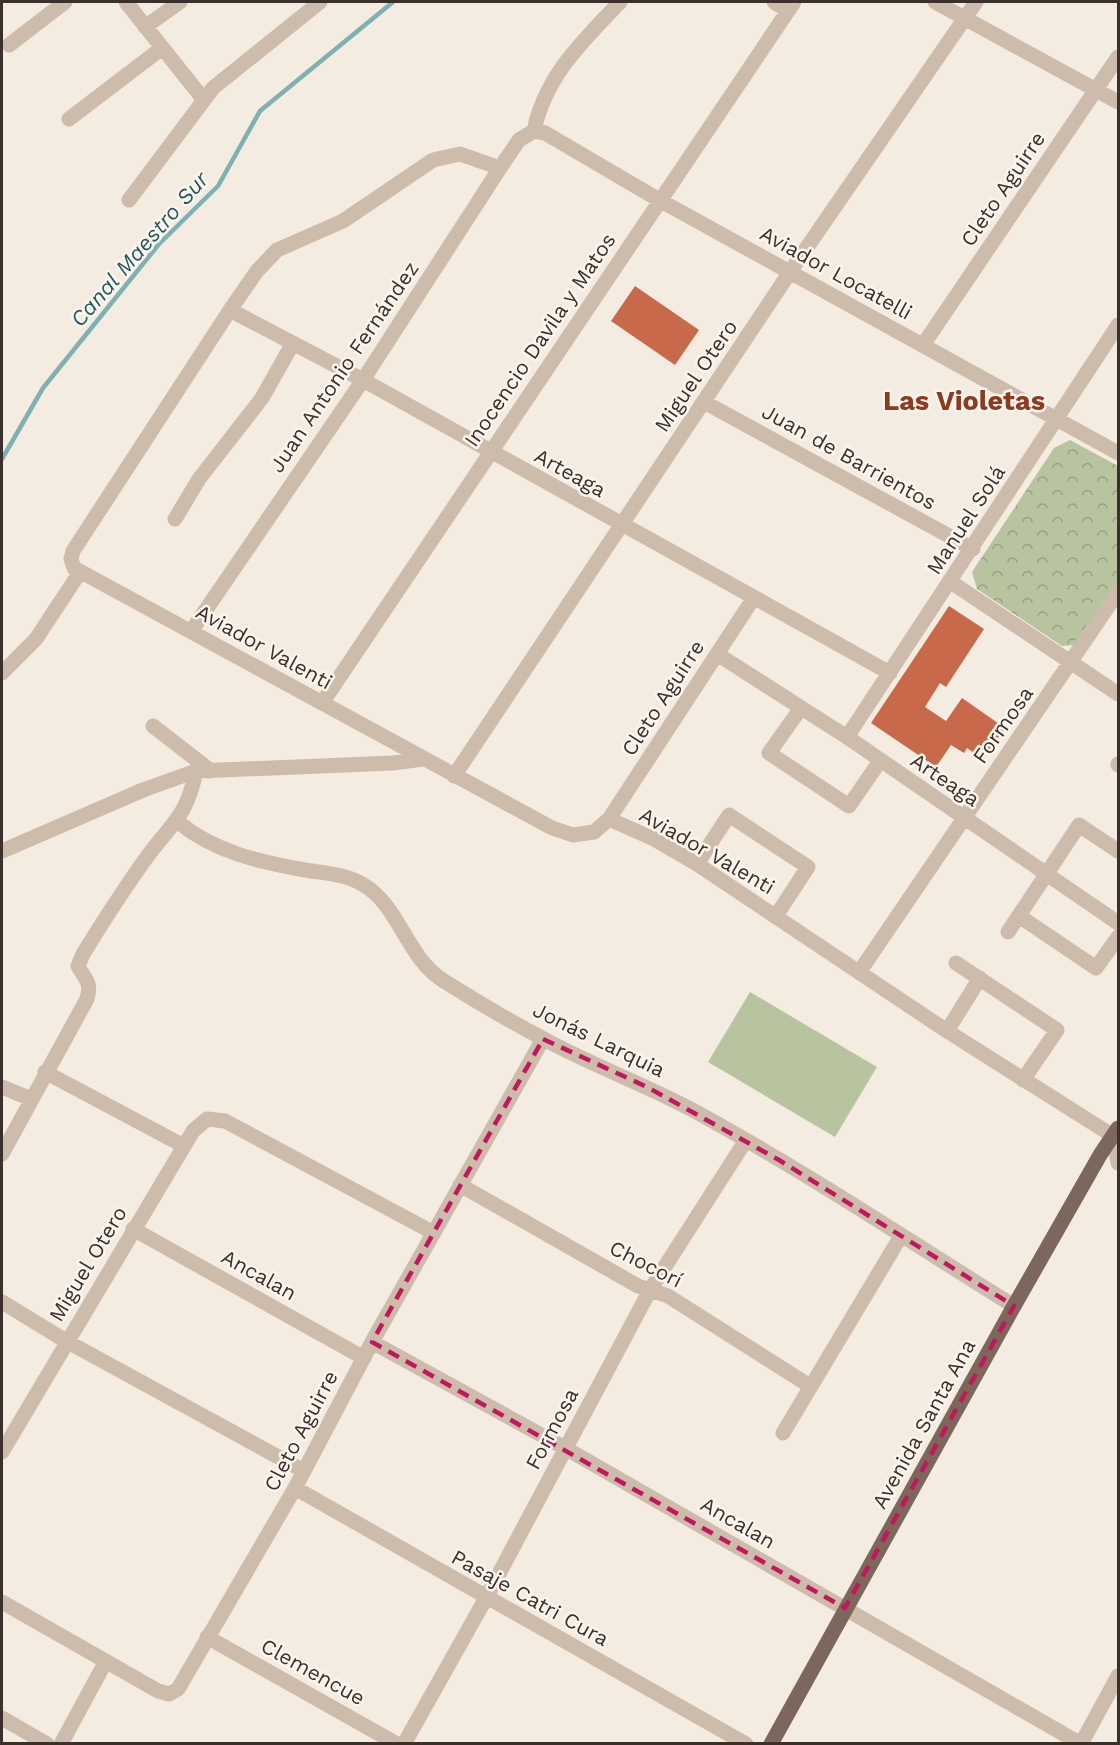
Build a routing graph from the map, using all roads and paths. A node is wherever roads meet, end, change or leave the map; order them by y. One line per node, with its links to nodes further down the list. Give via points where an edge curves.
1 (65, 2): 11 (street)
2 (126, 2): 10 (street)
3 (180, 2): 10 (street)
4 (320, 2): 15 (street, via 213,88)
5 (620, 2): 18 (street, via 557,72 538,112)
6 (935, 2): 9 (street)
7 (976, 2): 9 (street, Miguel Otero)
8 (785, 4): 21 (street, Inocencio Davila y Matos)
9 (965, 19): 14 (street); 22 (street, Miguel Otero)
10 (145, 27): 12 (street)
11 (9, 45)
12 (162, 48): 15 (street); 17 (street)
13 (1119, 57): 14 (street, Cleto Aguirre)
14 (1096, 90): 16 (street); 26 (street, Cleto Aguirre)
15 (204, 100): 20 (street)
16 (1119, 102)
17 (69, 119)
18 (534, 131): 19 (street, Juan Antonio Fernández, via 519,140); 21 (street, Aviador Locatelli, via 544,133)
19 (500, 168): 23 (street, via 460,154 433,160 343,221 277,250); 27 (street, Juan Antonio Fernández)
20 (129, 200)
21 (661, 201): 22 (street, Aviador Locatelli); 30 (street, Inocencio Davila y Matos)
22 (790, 272): 26 (street, Aviador Locatelli); 28 (street, Miguel Otero)
23 (230, 310): 25 (street, Arteaga); 35 (street, Aviador Valenti, via 73,551 71,559)
24 (1119, 325): 29 (street, Manuel Solá)
25 (293, 343): 27 (street, Arteaga); 32 (street, via 262,398 199,479)
26 (923, 345): 29 (street, Aviador Locatelli)
27 (363, 380): 30 (street, Arteaga); 39 (street, Juan Antonio Fernández)
28 (704, 402): 33 (street, Miguel Otero); 34 (street, Juan de Barrientos)
29 (1055, 419): 31 (street, Aviador Locatelli); 34 (street, Manuel Solá)
30 (489, 452): 33 (street, Arteaga); 45 (street, Inocencio Davila y Matos)
31 (1119, 453)
32 (175, 519)
33 (621, 526): 38 (street, Arteaga); 52 (street, Miguel Otero)
34 (973, 549): 36 (street, Manuel Solá)
35 (80, 572): 39 (street, Aviador Valenti); 42 (street, via 36,639)
36 (951, 582): 41 (street); 43 (street, Manuel Solá)
37 (1119, 592): 41 (street, Formosa)
38 (753, 599): 40 (street, Cleto Aguirre); 43 (street, Arteaga)
39 (192, 630): 45 (street, Aviador Valenti)
40 (717, 654): 46 (street, Arteaga); 53 (street, Cleto Aguirre)
41 (1072, 662): 44 (street); 54 (street, Formosa)
42 (2, 673)
43 (890, 673): 48 (street, Manuel Solá)
44 (1119, 694)
45 (322, 703): 49 (street, Aviador Valenti)
46 (801, 708): 48 (street, Arteaga); 50 (street, via 769,753 849,806)
47 (153, 726): 51 (street)
48 (847, 737): 50 (street, Arteaga)
49 (423, 759): 51 (street); 52 (street, Aviador Valenti)
50 (880, 761): 54 (street, Arteaga)
51 (204, 771): 55 (street); 56 (street, via 143,790)
52 (454, 776): 53 (street, Aviador Valenti, via 573,835 594,832)
53 (609, 819): 58 (street, Aviador Valenti)
54 (964, 819): 59 (street, Arteaga); 66 (street, Formosa)
55 (178, 822): 69 (street, Jonás Larquia, via 208,844 231,852 362,883 378,897 427,969); 70 (street, via 149,854 83,954 78,966 90,984 87,999)
56 (2, 851)
57 (1119, 851): 59 (street, via 1079,825)
58 (697, 864): 60 (street, Aviador Valenti); 60 (street, via 729,815 808,867)
59 (1047, 874): 61 (street); 62 (street, Arteaga)
60 (776, 916): 66 (street, Aviador Valenti)
61 (1019, 916): 63 (street); 64 (street, via 1096,968)
62 (1119, 922)
63 (1008, 932)
64 (1119, 937)
65 (956, 963): 67 (street)
66 (860, 971): 68 (street, Aviador Valenti)
67 (980, 978): 68 (street); 71 (street, via 1057,1030)
68 (947, 1030): 71 (street, Aviador Valenti)
69 (543, 1039): 75 (street, Jonás Larquia, via 647,1087); 79 (street, Cleto Aguirre)
70 (45, 1072): 73 (street); 76 (street)
71 (1023, 1080): 74 (street, Aviador Valenti)
72 (2, 1087): 73 (street)
73 (31, 1099): 77 (street)
74 (1117, 1135): 78 (street); 85 (main road, Avenida Santa Ana, via 1100,1155)
75 (746, 1140): 82 (street, Jonás Larquia); 83 (street, Formosa)
76 (184, 1146): 80 (street, Miguel Otero); 81 (street, Miguel Otero, via 201,1123 225,1121)
77 (2, 1154)
78 (1119, 1163)
79 (460, 1185): 81 (street, Cleto Aguirre); 83 (street, Chocorí)
80 (133, 1229): 86 (street, Miguel Otero); 88 (street, Ancalan)
81 (434, 1233): 87 (street, Cleto Aguirre)
82 (901, 1236): 85 (street, Jonás Larquia); 89 (street)
83 (651, 1290): 89 (street, Chocorí, via 668,1296); 91 (street, Formosa)
84 (2, 1302): 86 (street)
85 (1014, 1306): 97 (main road, Avenida Santa Ana)
86 (66, 1341): 92 (street, Miguel Otero); 93 (street)
87 (372, 1342): 88 (street, Cleto Aguirre); 91 (street, Ancalan)
88 (364, 1358): 93 (street, Cleto Aguirre)
89 (810, 1386): 90 (street)
90 (783, 1433)
91 (565, 1448): 95 (street, Formosa); 97 (street, Ancalan)
92 (2, 1452)
93 (304, 1471): 94 (street, Cleto Aguirre)
94 (295, 1488): 95 (street, Pasaje Catri Cura); 98 (street, Cleto Aguirre)
95 (486, 1598): 105 (street, Formosa); 106 (street, Pasaje Catri Cura)
96 (2, 1602): 99 (street)
97 (845, 1608): 107 (main road, Avenida Santa Ana); 108 (street, Ancalan)
98 (207, 1637): 99 (street, Cleto Aguirre, via 178,1689 169,1694); 104 (street, Clemencue)
99 (106, 1661): 103 (street)
100 (1119, 1676): 108 (street)
101 (2, 1718): 102 (street)
102 (47, 1743)
103 (61, 1743)
104 (397, 1743)
105 (404, 1743)
106 (746, 1743)
107 (771, 1743)
108 (1081, 1743)

